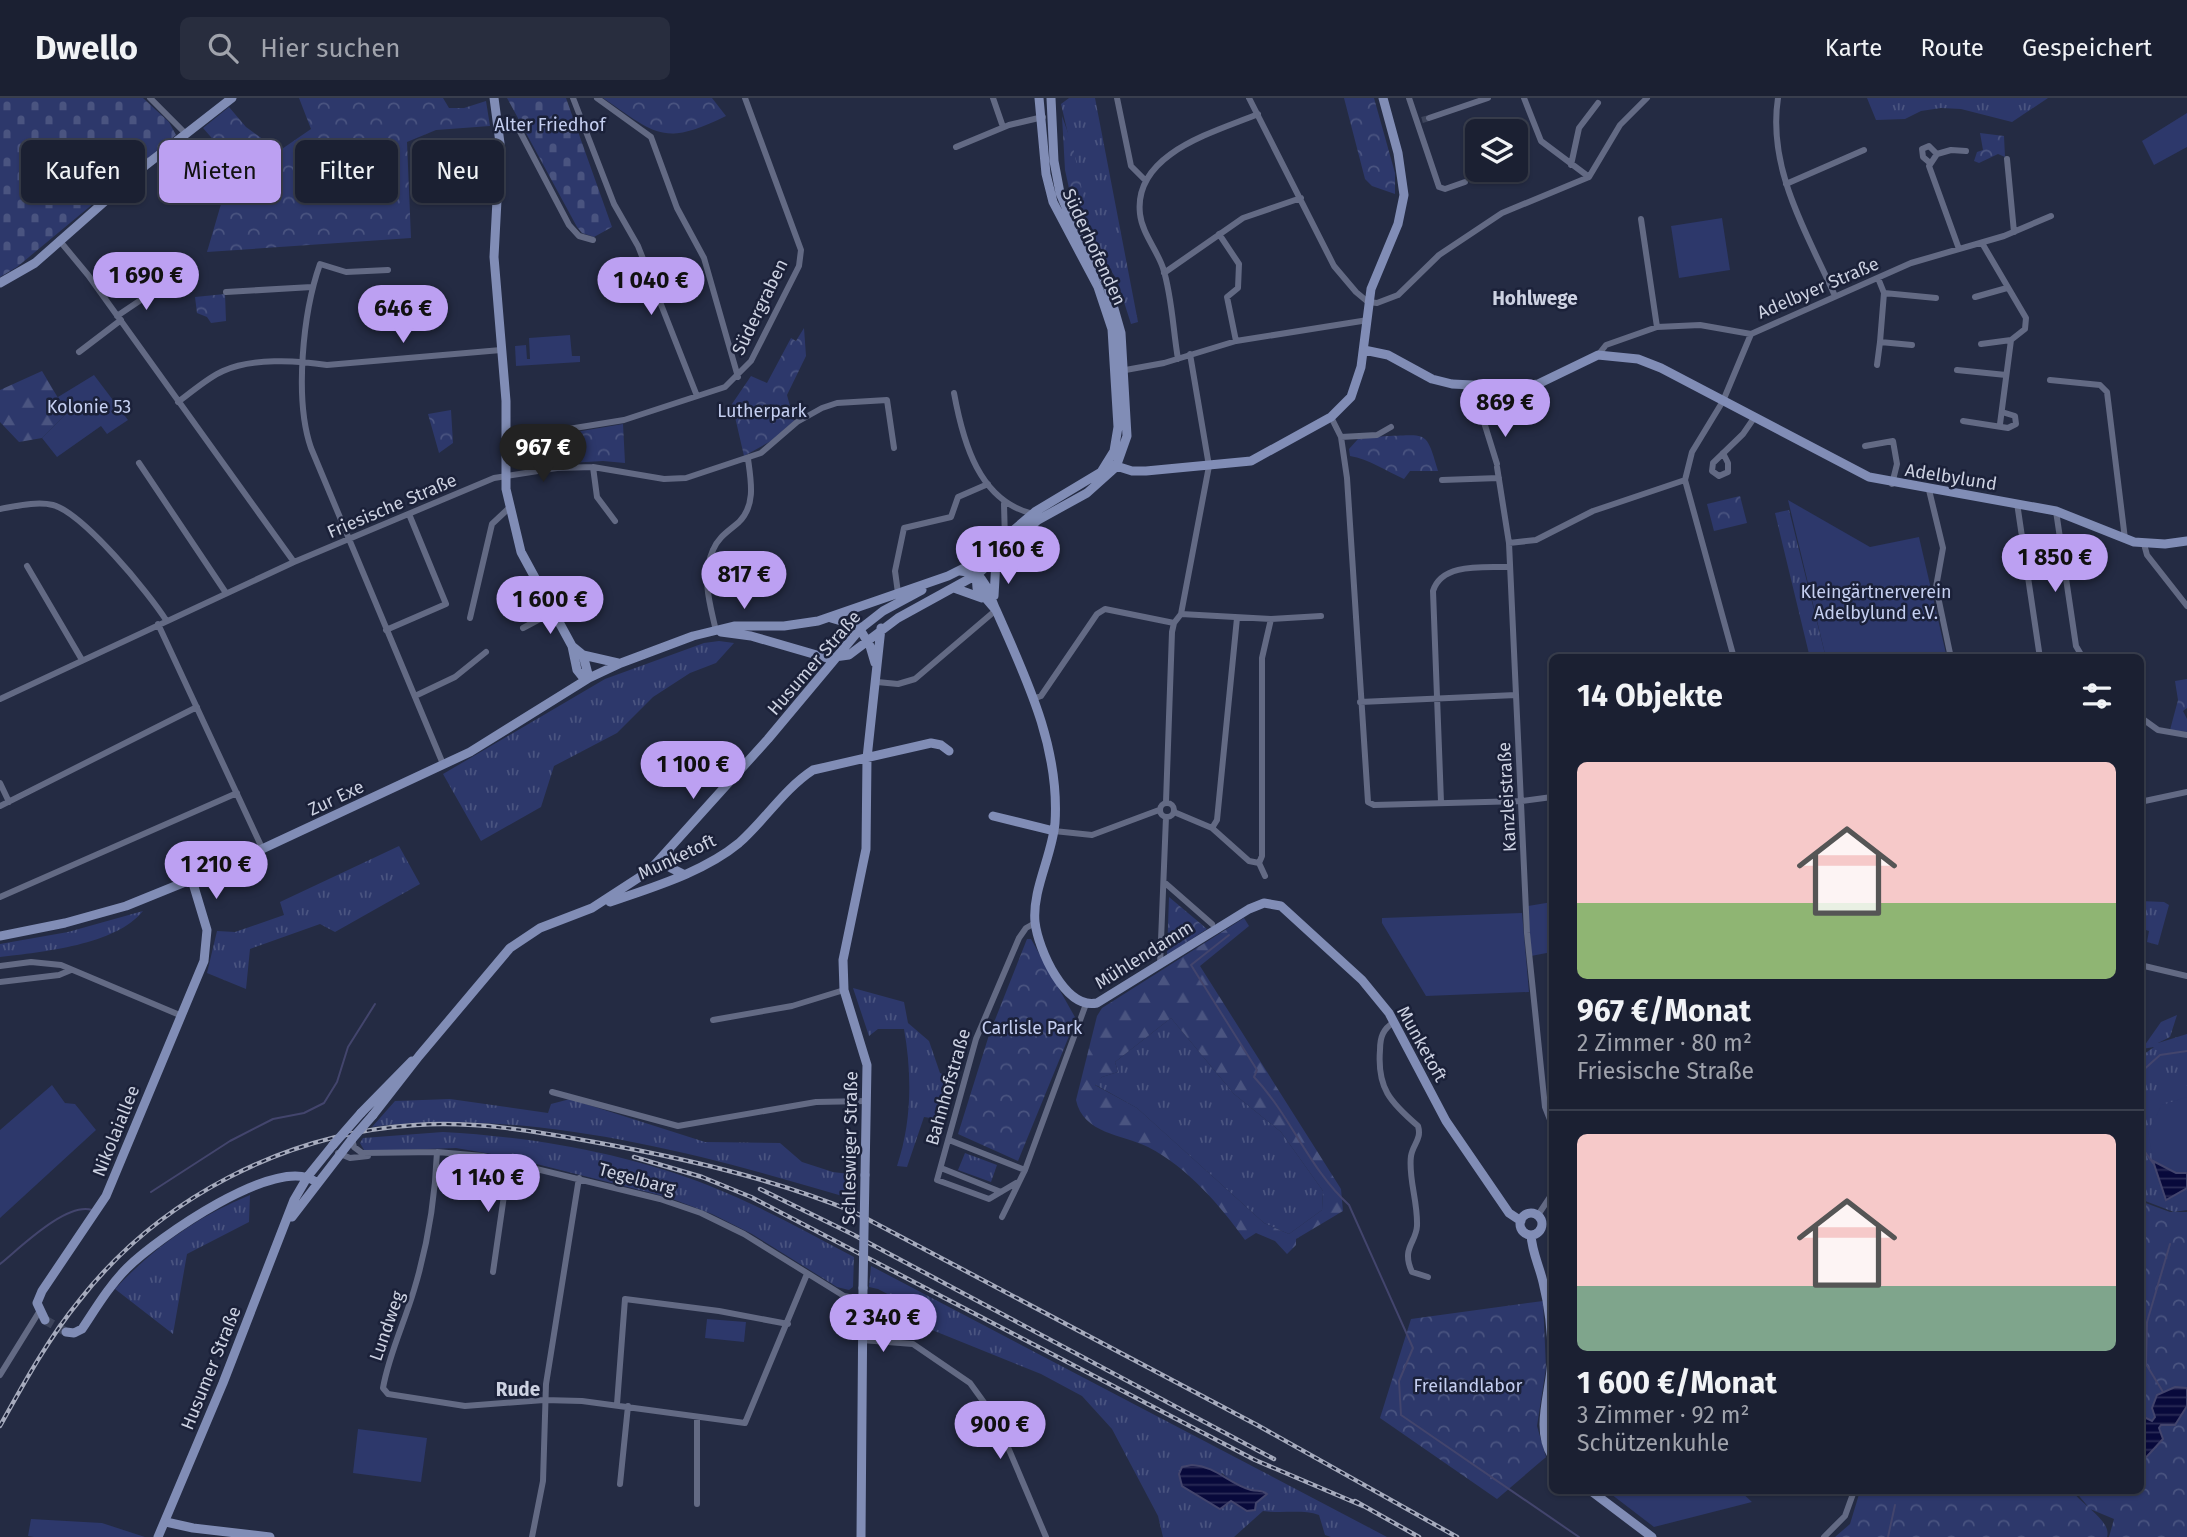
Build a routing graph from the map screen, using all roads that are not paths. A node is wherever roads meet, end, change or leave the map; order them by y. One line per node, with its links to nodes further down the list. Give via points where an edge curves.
1 (150, 98): 26 (street)
2 (232, 98): 26 (main road)
3 (494, 98): 24 (main road)
4 (582, 98): 18 (street)
5 (597, 98): 80 (street, via 651,137 677,208 704,258)
6 (745, 98): 80 (street, Südergraben, via 801,250 799,266 775,316)
7 (993, 98): 25 (street)
8 (1039, 98): 21 (main road, Süderhofenden)
9 (1051, 98): 22 (main road, Süderhofenden)
10 (1117, 98): 35 (street, via 1131,166)
11 (1249, 98): 20 (street)
12 (1383, 98): 59 (main road, via 1404,195 1398,224)
13 (1409, 98): 23 (street)
14 (1489, 98): 23 (street)
15 (1524, 98): 33 (street, via 1541,141)
16 (1647, 98): 34 (street, via 1620,125)
17 (1778, 98): 37 (street, via 1775,137)
18 (574, 99): 84 (street)
19 (1598, 103): 33 (street, via 1579,128)
20 (1258, 114): 35 (street, via 1173,153); 38 (street)
21 (1041, 117): 22 (street); 25 (street); 78 (main road, Süderhofenden, via 1053,202 1103,298)
22 (1052, 117): 78 (main road, Süderhofenden, via 1060,193 1112,296)
23 (1422, 120): 36 (street, via 1441,189)
24 (498, 122): 44 (street, via 515,122 569,225 579,236); 69 (main road, via 494,257)
25 (1003, 127): 27 (street)
26 (186, 134): 43 (main road)
27 (956, 147)
28 (1864, 150): 37 (street)
29 (1966, 151): 30 (street)
30 (1937, 154): 32 (street); 32 (street, via 1929,145 1922,149)
31 (2007, 159): 41 (street)
32 (1930, 163): 46 (street, via 1939,203)
33 (1571, 165): 34 (street)
34 (1589, 177): 59 (street, via 1502,213 1439,255 1392,299)
35 (1146, 181): 48 (street, via 1140,216)
36 (1465, 182)
37 (1786, 184): 56 (street)
38 (1301, 198): 42 (street, via 1254,212); 59 (street, via 1334,266)
39 (2051, 216): 41 (street, Adelbyer Straße)
40 (1641, 219): 62 (street)
41 (2014, 232): 45 (street, Adelbyer Straße)
42 (1219, 234): 48 (street); 65 (street, via 1239,264 1238,288 1227,297)
43 (59, 240): 50 (main road, via 22,273); 60 (street)
44 (593, 240)
45 (1982, 243): 46 (street, Adelbyer Straße); 53 (street)
46 (1958, 249): 49 (street, Adelbyer Straße)
47 (388, 270): 52 (street, via 346,272 320,264)
48 (1164, 273): 74 (street)
49 (1878, 278): 55 (street); 56 (street, Adelbyer Straße)
50 (0, 283)
51 (160, 286): 60 (street)
52 (312, 288): 54 (street); 75 (street)
53 (2007, 288): 57 (street); 64 (street, via 2027,325)
54 (226, 292)
55 (1884, 293): 58 (street); 66 (street)
56 (1835, 296): 63 (street, Adelbyer Straße)
57 (1975, 297)
58 (1936, 298)
59 (1368, 302): 61 (main road)
60 (119, 318): 71 (street); 86 (street)
61 (1368, 320): 65 (street); 70 (main road)
62 (1657, 327): 63 (street, Adelbyer Straße, via 1700,325); 73 (street, Adelbyer Straße, via 1606,345)
63 (1751, 334): 85 (street)
64 (2011, 340): 67 (street); 79 (street)
65 (1236, 341): 72 (street)
66 (1880, 341): 68 (street); 76 (street)
67 (1981, 344)
68 (1912, 345)
69 (501, 349): 75 (street, via 327,365); 94 (main road)
70 (1364, 350): 82 (main road, via 1388,355 1442,383); 88 (main road, via 1351,397)
71 (79, 352)
72 (1190, 354): 74 (street); 101 (street)
73 (1598, 355): 82 (main road, via 1538,384); 85 (main road, Adelbylund, via 1649,364)
74 (1178, 359): 78 (street)
75 (303, 361): 86 (street, via 232,368); 119 (street, via 307,438)
76 (1877, 365)
77 (1957, 370): 79 (street)
78 (1120, 371): 100 (main road, Süderhofenden); 100 (main road, Süderhofenden, via 1126,436)
79 (2007, 375): 87 (street)
80 (738, 377): 84 (street, Südergraben)
81 (2050, 380): 121 (street, via 2104,387)
82 (1465, 385): 104 (street, Kanzleistraße, via 1483,419)
83 (954, 393): 107 (street, via 963,439)
84 (697, 397): 94 (street, Südergraben, via 624,420)
85 (1723, 401): 89 (main road, Adelbylund); 106 (street, via 1692,452)
86 (178, 402): 126 (street)
87 (2002, 412): 91 (street); 91 (street, via 2011,412 2017,420 2012,427)
88 (1331, 417): 93 (street); 101 (main road, via 1265,456)
89 (1754, 418): 97 (street); 108 (main road, Adelbylund, via 1859,473)
90 (1963, 421): 91 (street)
91 (2000, 424)
92 (1391, 427): 93 (street, via 1377,435)
93 (1341, 437): 171 (street)
94 (506, 439): 103 (main road)
95 (1865, 446): 108 (street, via 1893,442 1897,464)
96 (894, 448): 98 (street, Friesische Straße, via 887,400 837,403 806,415 775,443)
97 (1725, 452)
98 (748, 459): 102 (street, Friesische Straße, via 675,480); 151 (street, via 749,506 718,542 709,563 707,596)
99 (139, 463): 132 (street)
100 (1114, 464): 101 (main road, via 1135,472); 115 (main road, via 1087,493); 117 (main road)
101 (1209, 466): 139 (street)
102 (593, 467): 103 (street, Friesische Straße); 118 (street, via 597,497)
103 (505, 475): 112 (main road); 116 (street, Friesische Straße)
104 (1499, 478): 105 (street); 123 (street, Kanzleistraße)
105 (1442, 480)
106 (1685, 480): 123 (street, via 1585,515 1536,540); 156 (street)
107 (988, 484): 110 (street); 134 (street, via 958,497 951,517 904,528 895,571)
108 (1892, 484): 109 (main road, Adelbylund)
109 (1929, 489): 111 (main road, Adelbylund); 157 (street, via 1943,548 1936,587)
110 (1004, 503): 117 (street); 120 (street)
111 (2017, 503): 114 (main road, Adelbylund); 158 (street)
112 (509, 508): 138 (main road, via 521,552); 141 (street, via 492,524)
113 (0, 509): 145 (street, via 38,504 64,510 132,576)
114 (2056, 511): 121 (main road, Adelbylund); 159 (street)
115 (1050, 512): 117 (street); 125 (main road)
116 (409, 514): 119 (street, Friesische Straße); 150 (street, via 446,604)
117 (1033, 514): 120 (main road)
118 (615, 521)
119 (350, 538): 126 (street, Friesische Straße); 150 (street)
120 (1004, 540): 125 (main road)
121 (2125, 540): 124 (main road, Adelbylund)
122 (2187, 541): 124 (main road, Adelbylund)
123 (1509, 543): 128 (street, Kanzleistraße)
124 (2144, 544): 133 (street, via 2147,555)
125 (994, 556): 129 (main road); 130 (main road); 137 (main road, Bahnhofstraße)
126 (294, 562): 132 (street, Friesische Straße)
127 (27, 566): 162 (street)
128 (1510, 567): 166 (street, Kanzleistraße); 168 (street, via 1455,571 1437,580 1433,596)
129 (958, 571): 130 (main road); 134 (main road)
130 (976, 575): 131 (main road); 135 (main road, Bahnhofstraße); 137 (main road, Bahnhofstraße)
131 (954, 588): 135 (main road, Bahnhofstraße); 152 (main road)
132 (226, 593): 145 (street, Friesische Straße)
133 (2184, 596): 136 (street)
134 (899, 597): 142 (main road, Zur Exe); 149 (main road, Husumer Straße); 152 (main road, via 903,608 883,621)
135 (984, 599): 137 (main road, Bahnhofstraße)
136 (2187, 606)
137 (996, 610): 165 (street, via 915,679 898,684); 170 (main road, Bahnhofstraße, via 1014,644)
138 (553, 612): 148 (street); 154 (main road)
139 (1181, 614): 143 (street); 146 (street)
140 (1321, 616): 144 (street)
141 (470, 618)
142 (827, 618): 149 (main road, via 849,621); 151 (main road, Zur Exe, via 791,626 737,625)
143 (1237, 618): 144 (street); 192 (street, via 1217,820)
144 (1272, 618): 196 (street, via 1262,658)
145 (166, 620): 147 (street, Friesische Straße)
146 (1174, 623): 170 (street, via 1105,609 1041,696); 185 (street)
147 (158, 624): 162 (street, Friesische Straße); 172 (street)
148 (523, 628)
149 (860, 629): 153 (main road); 161 (main road, Husumer Straße)
150 (386, 630): 167 (street)
151 (716, 631): 161 (main road); 163 (main road, Zur Exe)
152 (880, 631): 153 (main road); 165 (main road, Schleswiger Straße)
153 (868, 642): 161 (main road); 165 (main road)
154 (572, 646): 160 (main road); 164 (main road, via 577,670)
155 (486, 652): 167 (street, via 456,677)
156 (1733, 654)
157 (1950, 654)
158 (2039, 654)
159 (2080, 654)
160 (583, 655): 163 (main road); 164 (main road)
161 (834, 659): 194 (main road, Husumer Straße)
162 (82, 660): 169 (street, Friesische Straße)
163 (621, 663): 164 (main road, Zur Exe)
164 (587, 679): 177 (main road, Zur Exe)
165 (877, 679): 176 (main road, Schleswiger Straße)
166 (1516, 695): 168 (street); 182 (street, Kanzleistraße)
167 (415, 696): 177 (street)
168 (1437, 698): 171 (street); 186 (street)
169 (0, 699)
170 (1033, 699): 193 (main road, Bahnhofstraße, via 1052,765)
171 (1360, 702): 186 (street, via 1370,804)
172 (197, 707): 180 (street); 184 (street)
173 (2144, 721): 174 (street, via 2158,730)
174 (2187, 735)
175 (949, 751): 176 (main road, Munketoft, via 931,743)
176 (867, 754): 197 (main road, Munketoft, via 813,770 737,844); 213 (main road, Schleswiger Straße, via 866,849 845,943)
177 (443, 764): 195 (main road, Zur Exe)
178 (1, 789): 184 (street)
179 (2187, 792): 183 (street)
180 (237, 793): 195 (street); 201 (street)
181 (1549, 797): 182 (street)
182 (1522, 801): 186 (street); 221 (street, Kanzleistraße, via 1527,933)
183 (2144, 801)
184 (9, 802): 187 (street)
185 (1166, 802): 188 (street); 189 (street)
186 (1441, 802)
187 (0, 806)
188 (1159, 810): 191 (street); 193 (street, via 1092,835)
189 (1174, 812): 191 (street); 192 (street)
190 (993, 816): 193 (main road)
191 (1166, 817): 200 (street)
192 (1212, 828): 196 (street, via 1248,861)
193 (1054, 831): 204 (main road, Bahnhofstraße)
194 (670, 849): 197 (main road, via 671,868); 203 (main road, Husumer Straße, via 649,871)
195 (263, 850): 199 (main road, Zur Exe)
196 (1259, 863): 198 (street)
197 (684, 874): 203 (main road, Munketoft)
198 (1265, 876)
199 (192, 880): 206 (main road, Zur Exe, via 126,906); 215 (main road, Nikolaiallee, via 205,915 207,944)
200 (1164, 882): 205 (street); 207 (street)
201 (0, 897)
202 (1273, 903): 207 (main road, Mühlendamm, via 1249,909); 217 (main road, Munketoft, via 1288,911 1362,980)
203 (592, 908): 218 (main road, Husumer Straße, via 540,929 510,948)
204 (1035, 923): 214 (main road, via 1065,991); 223 (street, Bahnhofstraße, via 1019,938 976,1039)
205 (1212, 924)
206 (0, 936)
207 (1160, 965): 214 (main road, Mühlendamm, via 1108,998)
208 (0, 966): 210 (street, via 46,962)
209 (2144, 966): 211 (street)
210 (71, 970): 212 (street); 215 (street)
211 (2187, 976)
212 (0, 982)
213 (844, 990): 216 (street, via 792,1006); 220 (main road, Schleswiger Straße, via 864,1052)
214 (1086, 1004): 230 (street, Mühlendamm)
215 (182, 1016): 244 (main road, Nikolaiallee, via 106,1196 42,1291 37,1303)
216 (713, 1020)
217 (1394, 1022): 238 (main road, Munketoft, via 1457,1140 1509,1213); 242 (street, via 1380,1039 1378,1072 1391,1099 1419,1126 1420,1137 1411,1159 1418,1199 1417,1230 1408,1246 1410,1269)
218 (418, 1056): 222 (main road, Husumer Straße, bridge); 224 (main road, Husumer Straße, bridge)
219 (552, 1092): 220 (street, via 678,1126 816,1102)
220 (866, 1101): 243 (main road, Schleswiger Straße, bridge)
221 (1549, 1117)
222 (352, 1139): 226 (street, Tegelbarg, via 362,1153); 227 (main road, Husumer Straße)
223 (949, 1140): 229 (street, Bahnhofstraße); 230 (street)
224 (333, 1145): 227 (street); 232 (main road, Husumer Straße)
225 (437, 1152): 226 (street, Tegelbarg); 228 (street, Tegelbarg); 251 (street, Lundweg, via 433,1219 414,1292 387,1366 384,1392 465,1406)
226 (384, 1154): 227 (street, Tegelbarg)
227 (340, 1155): 232 (main road, Husumer Straße)
228 (509, 1161): 231 (street, Tegelbarg); 240 (street)
229 (940, 1168): 234 (street); 234 (street, Bahnhofstraße, via 937,1180 989,1199)
230 (1024, 1170): 233 (street, Mühlendamm)
231 (579, 1178): 241 (street, Tegelbarg, via 712,1218); 251 (street)
232 (312, 1179): 247 (main road, via 283,1177 265,1183 180,1226 126,1269 82,1329); 260 (main road, Husumer Straße, via 294,1200)
233 (1016, 1183): 234 (street); 237 (street, Mühlendamm)
234 (1001, 1192)
235 (1549, 1198): 236 (street)
236 (1538, 1215): 238 (main road, via 1527,1214); 239 (main road, via 1541,1229)
237 (1002, 1217)
238 (1521, 1221): 239 (main road, Munketoft, via 1523,1231)
239 (1531, 1235): 245 (main road, Munketoft)
240 (493, 1272)
241 (807, 1274): 243 (street, Tegelbarg, via 844,1296); 246 (street)
242 (1428, 1277)
243 (863, 1300): 248 (main road, Schleswiger Straße)
244 (42, 1316): 249 (street, Nikolaiallee)
245 (1549, 1318)
246 (788, 1324): 252 (street, via 625,1299); 254 (street, via 749,1419 738,1424)
247 (66, 1332)
248 (862, 1340): 264 (main road, Schleswiger Straße); 265 (street, via 913,1344 970,1383 996,1419)
249 (0, 1375)
250 (1549, 1392): 255 (main road, Munketoft, via 1543,1430)
251 (544, 1400): 252 (street); 263 (street, via 542,1480)
252 (617, 1404): 253 (street)
253 (628, 1406): 254 (street); 256 (street)
254 (697, 1418): 259 (street)
255 (1549, 1447)
256 (620, 1484)
257 (1595, 1494): 266 (main road)
258 (1853, 1494): 267 (street, via 1845,1516)
259 (697, 1504)
260 (166, 1521): 261 (main road, Husumer Straße); 262 (main road)
261 (161, 1537)
262 (270, 1537)
263 (532, 1537)
264 (861, 1537)
265 (1046, 1537)
266 (1652, 1537)
267 (1824, 1537)

